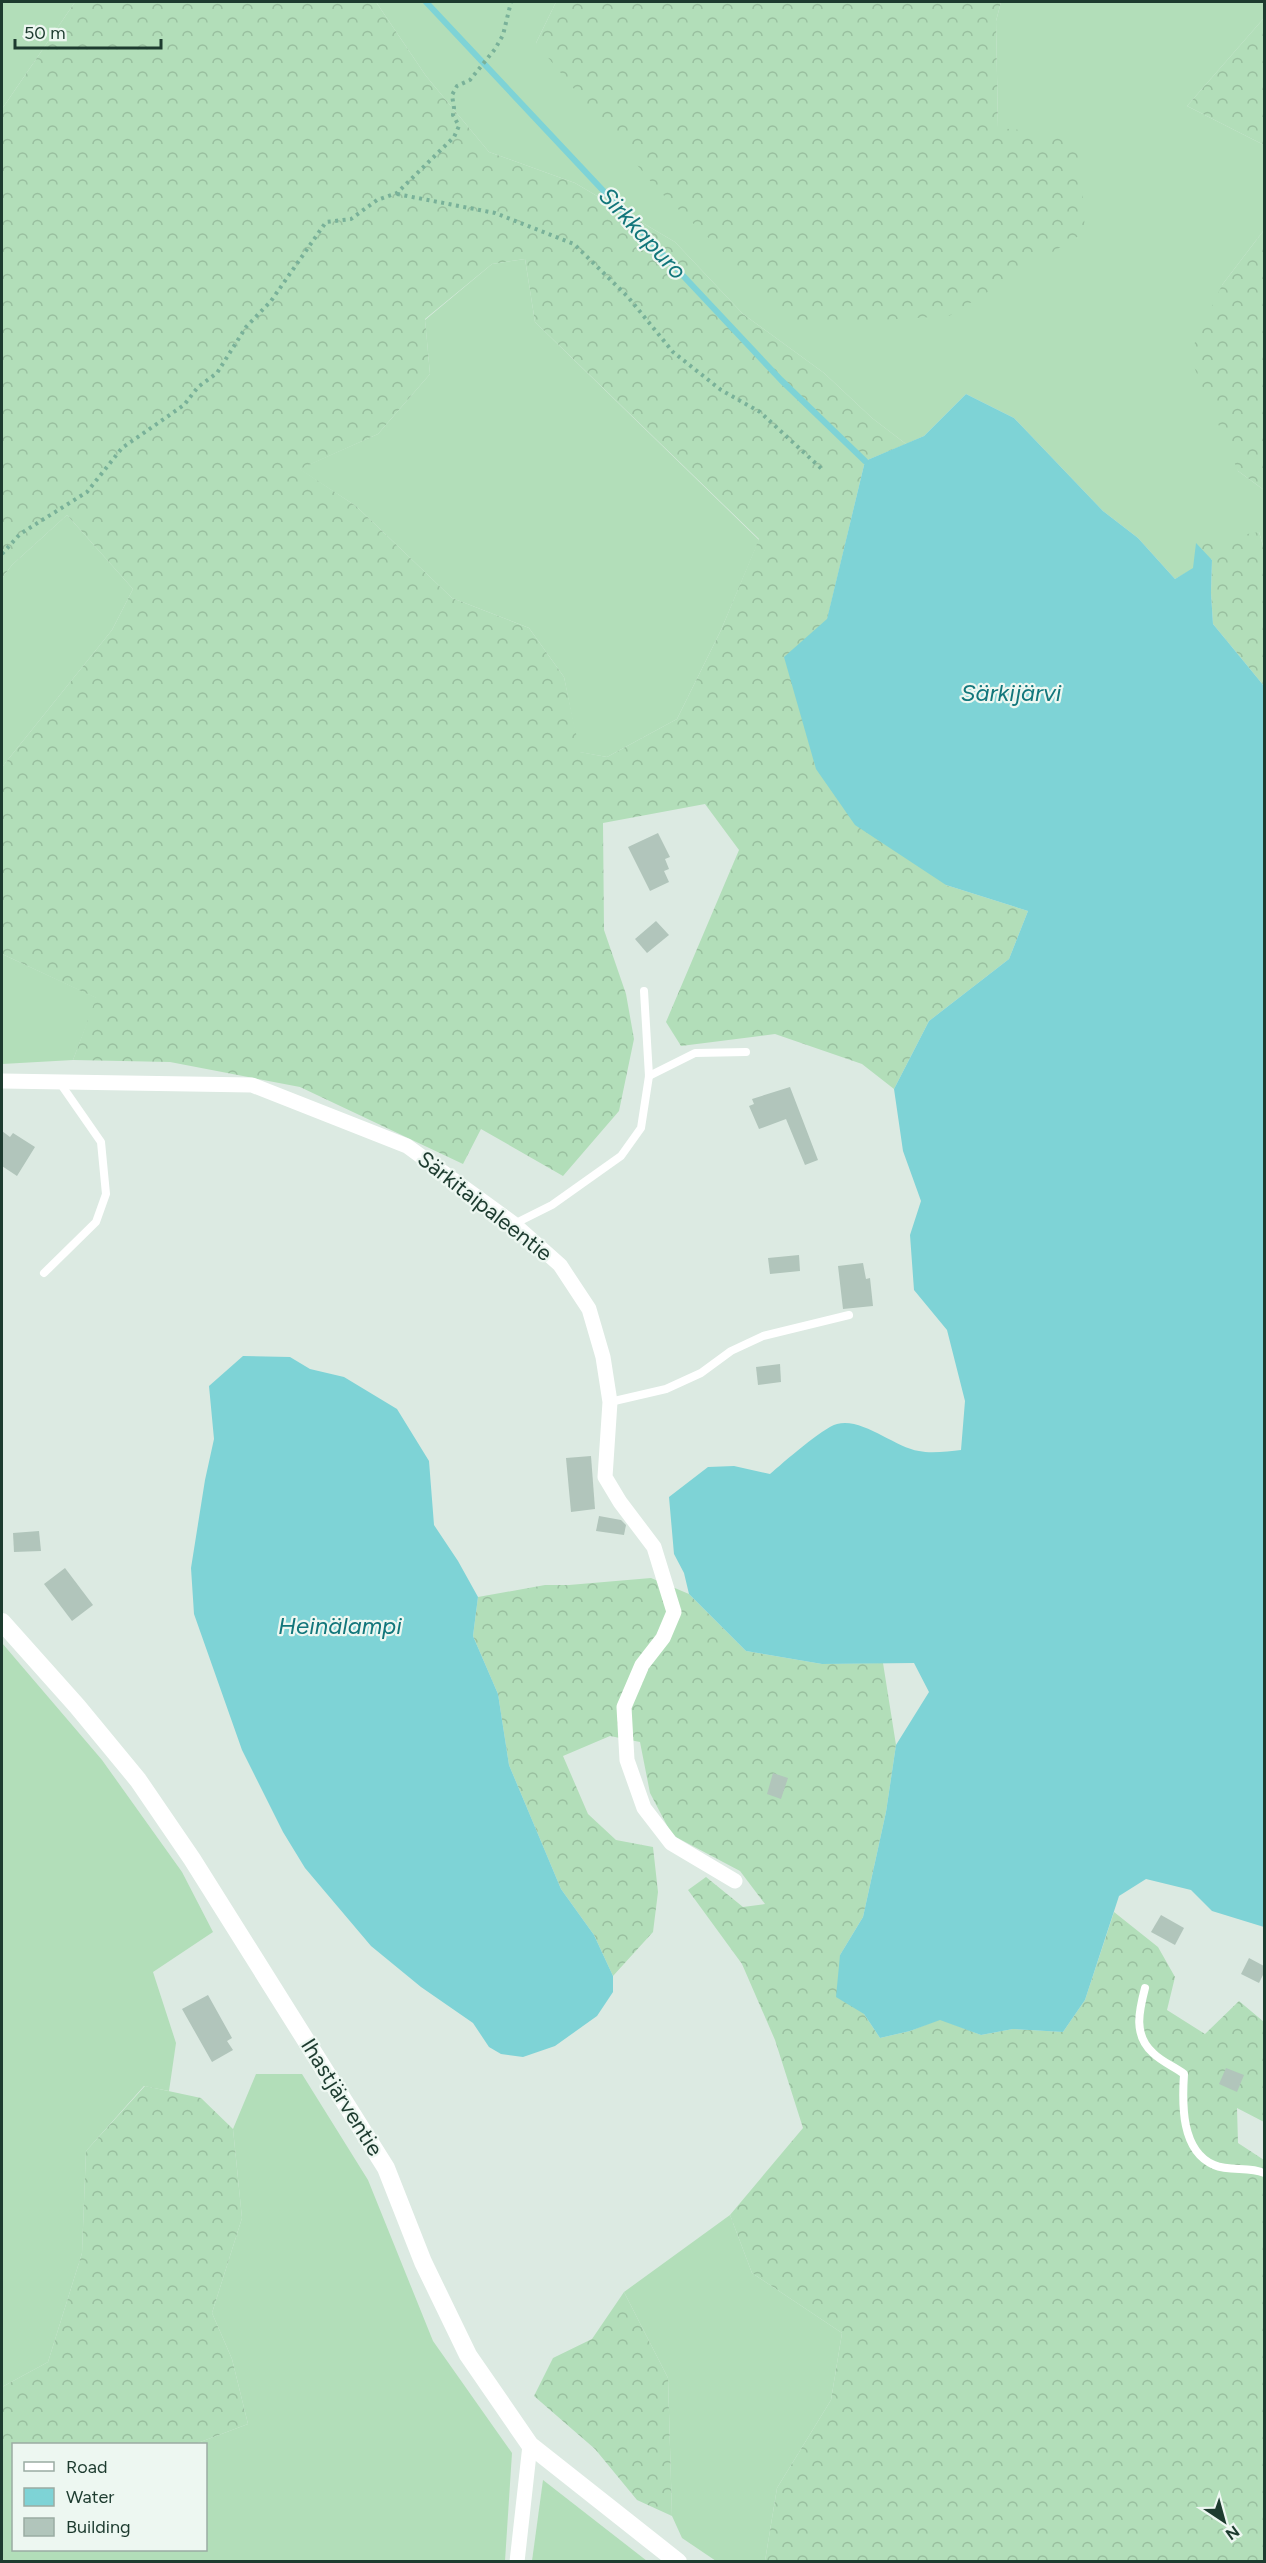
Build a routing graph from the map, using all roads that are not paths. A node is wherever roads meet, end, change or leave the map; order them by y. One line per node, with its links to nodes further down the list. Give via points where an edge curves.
1 (644, 992): 3 (lane)
2 (746, 1052): 3 (lane, via 695,1053)
3 (649, 1076): 6 (lane, via 641,1128 621,1156 552,1205)
4 (2, 1081): 5 (street, Särkitaipaleentie)
5 (60, 1083): 6 (street, Särkitaipaleentie, via 252,1085 406,1146); 7 (lane, via 101,1142 106,1194 96,1222)
6 (514, 1224): 9 (street, Särkitaipaleentie, via 560,1265 589,1310 603,1356)
7 (44, 1273)
8 (849, 1315): 9 (lane, via 763,1336 666,1389)
9 (610, 1402): 11 (street, Särkitaipaleentie, via 605,1477 654,1547 674,1612 663,1638 642,1665 624,1707 627,1760 644,1808 671,1843)
10 (2, 1622): 14 (street, Ihastjärventie, via 138,1780 192,1859 386,2168 423,2262 468,2355)
11 (735, 1881)
12 (1144, 1988): 13 (lane, via 1139,2011 1141,2040 1154,2055 1185,2074 1183,2120 1202,2157 1215,2166)
13 (1264, 2173)
14 (530, 2445): 15 (street); 16 (street, Ihastjärventie)
15 (518, 2562)
16 (678, 2562)

